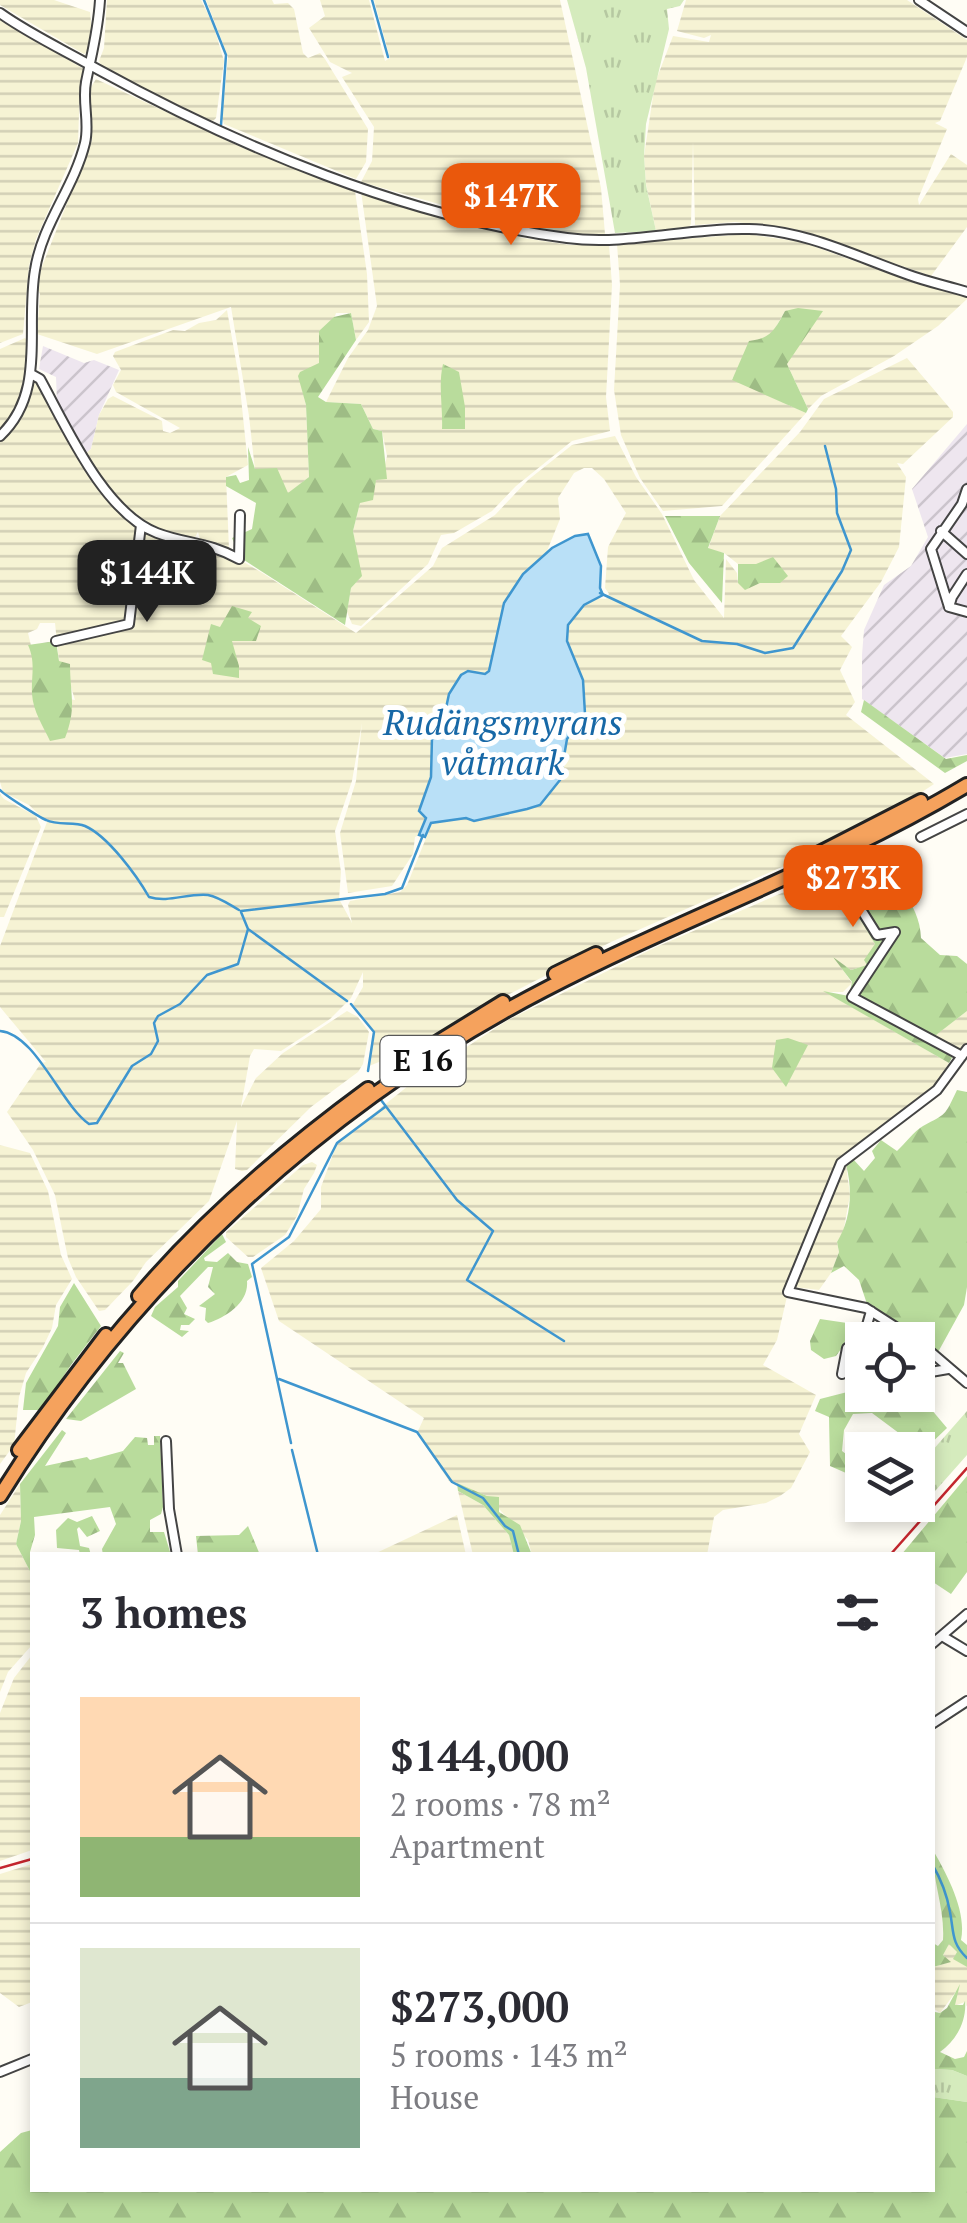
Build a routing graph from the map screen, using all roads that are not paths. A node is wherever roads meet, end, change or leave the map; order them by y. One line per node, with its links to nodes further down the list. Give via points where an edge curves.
1 (100, 0): 5 (street)
2 (920, 0): 4 (street)
3 (0, 14): 5 (street)
4 (967, 32)
5 (91, 65): 6 (street, via 267,152 515,230 592,239 750,229 800,236); 7 (street, via 85,142 34,272)
6 (967, 292)
7 (31, 374): 8 (street, via 26,401); 11 (street, via 100,483)
8 (0, 436)
9 (967, 489): 12 (street)
10 (240, 516): 11 (street, via 239,559)
11 (141, 524): 17 (street, via 129,624)
12 (941, 532): 13 (street); 15 (street, via 930,554)
13 (967, 554)
14 (967, 574): 15 (street)
15 (949, 608): 16 (street)
16 (967, 612)
17 (56, 641)
18 (967, 775): 32 (highway, E 16, via 798,864 538,983 380,1080 276,1161 187,1244 82,1363)
19 (967, 785): 33 (highway, E 16, via 837,855 542,990 384,1088 280,1169 153,1292 54,1414)
20 (967, 814): 21 (street)
21 (921, 837)
22 (854, 884): 23 (street, via 852,895 877,935 895,932 852,998)
23 (965, 1052): 24 (street, via 937,1090 841,1163 788,1292)
24 (871, 1311): 25 (street); 29 (street, via 863,1339 847,1348)
25 (888, 1322)
26 (935, 1357): 27 (street)
27 (948, 1369): 28 (street); 30 (street)
28 (935, 1371)
29 (842, 1374)
30 (967, 1383)
31 (166, 1442): 34 (street)
32 (0, 1479)
33 (0, 1496)
34 (176, 1552)
35 (967, 1614): 36 (street)
36 (936, 1638): 37 (street)
37 (967, 1651)
38 (967, 1701): 39 (street)
39 (935, 1722)
40 (30, 2060): 41 (street)
41 (0, 2072)

